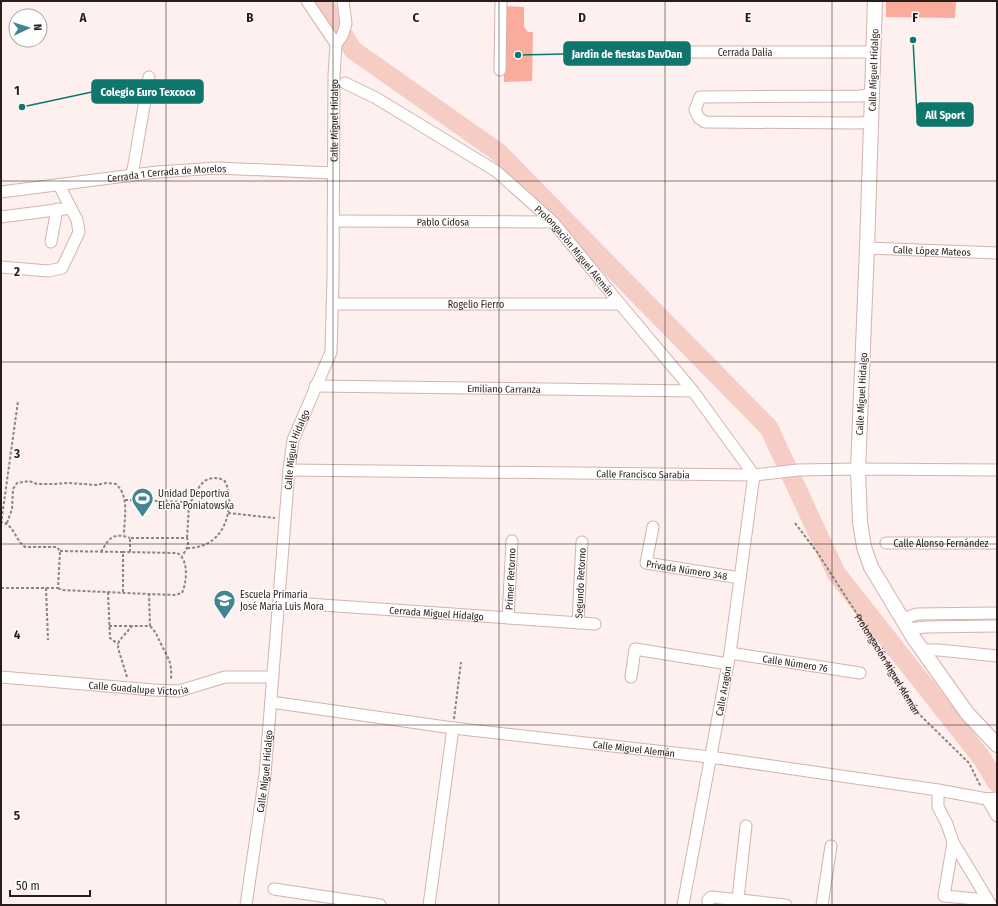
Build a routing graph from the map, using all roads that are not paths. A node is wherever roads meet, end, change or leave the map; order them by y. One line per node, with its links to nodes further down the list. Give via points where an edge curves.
1 (307, 1): 5 (street)
2 (343, 1): 5 (street, Calle Míguel Hidalgo, via 346,24)
3 (501, 1): 8 (street)
4 (875, 1): 7 (main road, Calle Míguel Hidalgo)
5 (341, 36): 13 (street, Calle Míguel Hidalgo, via 334,76)
6 (616, 52): 7 (street, Cerrada Dalia)
7 (874, 52): 11 (main road, Calle Míguel Hidalgo)
8 (500, 70)
9 (149, 77): 14 (street)
10 (345, 83): 21 (street, Prolongación Miguel Alemán, via 376,98 496,172)
11 (872, 94): 12 (main road, Calle Míguel Hidalgo); 12 (street, via 700,97 695,110 699,118 705,122)
12 (872, 122): 23 (main road, Calle Míguel Hidalgo)
13 (333, 173): 14 (street, Cerrada 1 Cerrada de Morelos, via 217,168); 20 (street, Calle Míguel Hidalgo)
14 (130, 176): 15 (street, Cerrada 1 Cerrada de Morelos)
15 (59, 185): 16 (street, Cerrada 1 Cerrada de Morelos); 17 (street)
16 (1, 192)
17 (71, 208): 18 (street); 25 (street, via 79,232 62,268 48,272)
18 (57, 209): 19 (street); 22 (street)
19 (1, 217)
20 (333, 221): 21 (street, Pablo Cidosa); 26 (street, Calle Míguel Hidalgo)
21 (553, 222): 27 (street, Prolongación Miguel Alemán)
22 (51, 242)
23 (867, 248): 24 (street, Calle López Mateos); 30 (main road, Calle Míguel Hidalgo)
24 (997, 253)
25 (1, 267)
26 (332, 304): 27 (street, Rogelio Fierro); 28 (street, Calle Míguel Hidalgo, via 331,352)
27 (620, 304): 29 (street, Prolongación Miguel Alemán)
28 (315, 386): 29 (street, Emiliano Carranza); 31 (street, Calle Míguel Hidalgo, via 293,440)
29 (693, 391): 33 (street, Prolongación Miguel Alemán)
30 (858, 468): 32 (street, Calle Francisco Sarabia); 33 (street, Calle Francisco Sarabia); 45 (main road, Calle Míguel Hidalgo, via 860,522 864,547 871,567)
31 (289, 470): 33 (street, Calle Francisco Sarabia); 40 (street, Calle Míguel Hidalgo)
32 (997, 470)
33 (760, 474): 39 (street, Calle Aragón)
34 (653, 527): 39 (street, Privada Número 348, via 646,563)
35 (512, 541): 42 (street, Primer Retorno)
36 (582, 542): 43 (street, Segundo Retorno)
37 (886, 543): 38 (street, Calle Alonso Fernández)
38 (997, 543)
39 (740, 578): 49 (street, Calle Aragón)
40 (279, 602): 42 (street, Cerrada Miguel Hidalgo); 52 (street, Calle Míguel Hidalgo)
41 (997, 613): 45 (street, via 917,614)
42 (508, 618): 43 (street, Cerrada Miguel Hidalgo)
43 (578, 623): 44 (street, Cerrada Miguel Hidalgo)
44 (595, 624)
45 (905, 624): 46 (street, via 926,627); 47 (main road, Calle Míguel Hidalgo)
46 (997, 626)
47 (922, 650): 48 (street); 56 (main road, Calle Míguel Hidalgo, via 967,713)
48 (997, 656)
49 (729, 659): 50 (street, Calle Número 76); 53 (street, via 635,649); 57 (street, Calle Aragón)
50 (860, 673)
51 (1, 677): 52 (street, Calle Guadalupe Victoria, via 170,691 179,691 225,677)
52 (273, 677): 54 (street, Calle Míguel Hidalgo)
53 (631, 677)
54 (270, 702): 55 (street, Calle Miguel Alemán); 67 (street, Calle Míguel Hidalgo, via 265,775)
55 (453, 728): 57 (street, Calle Miguel Alemán); 69 (street)
56 (997, 745)
57 (710, 757): 58 (street, Calle Miguel Alemán); 70 (street, Calle Aragón)
58 (938, 790): 59 (street, Calle Miguel Alemán); 62 (street, via 938,807)
59 (992, 799): 60 (street)
60 (997, 816)
61 (746, 826): 65 (street)
62 (953, 842): 66 (street); 66 (street, via 944,896)
63 (831, 846): 73 (street)
64 (274, 889): 68 (street)
65 (738, 899): 71 (street, via 711,897); 72 (street)
66 (989, 902)
67 (246, 905)
68 (380, 905)
69 (429, 905)
70 (683, 905)
71 (708, 905)
72 (786, 905)
73 (822, 905)

